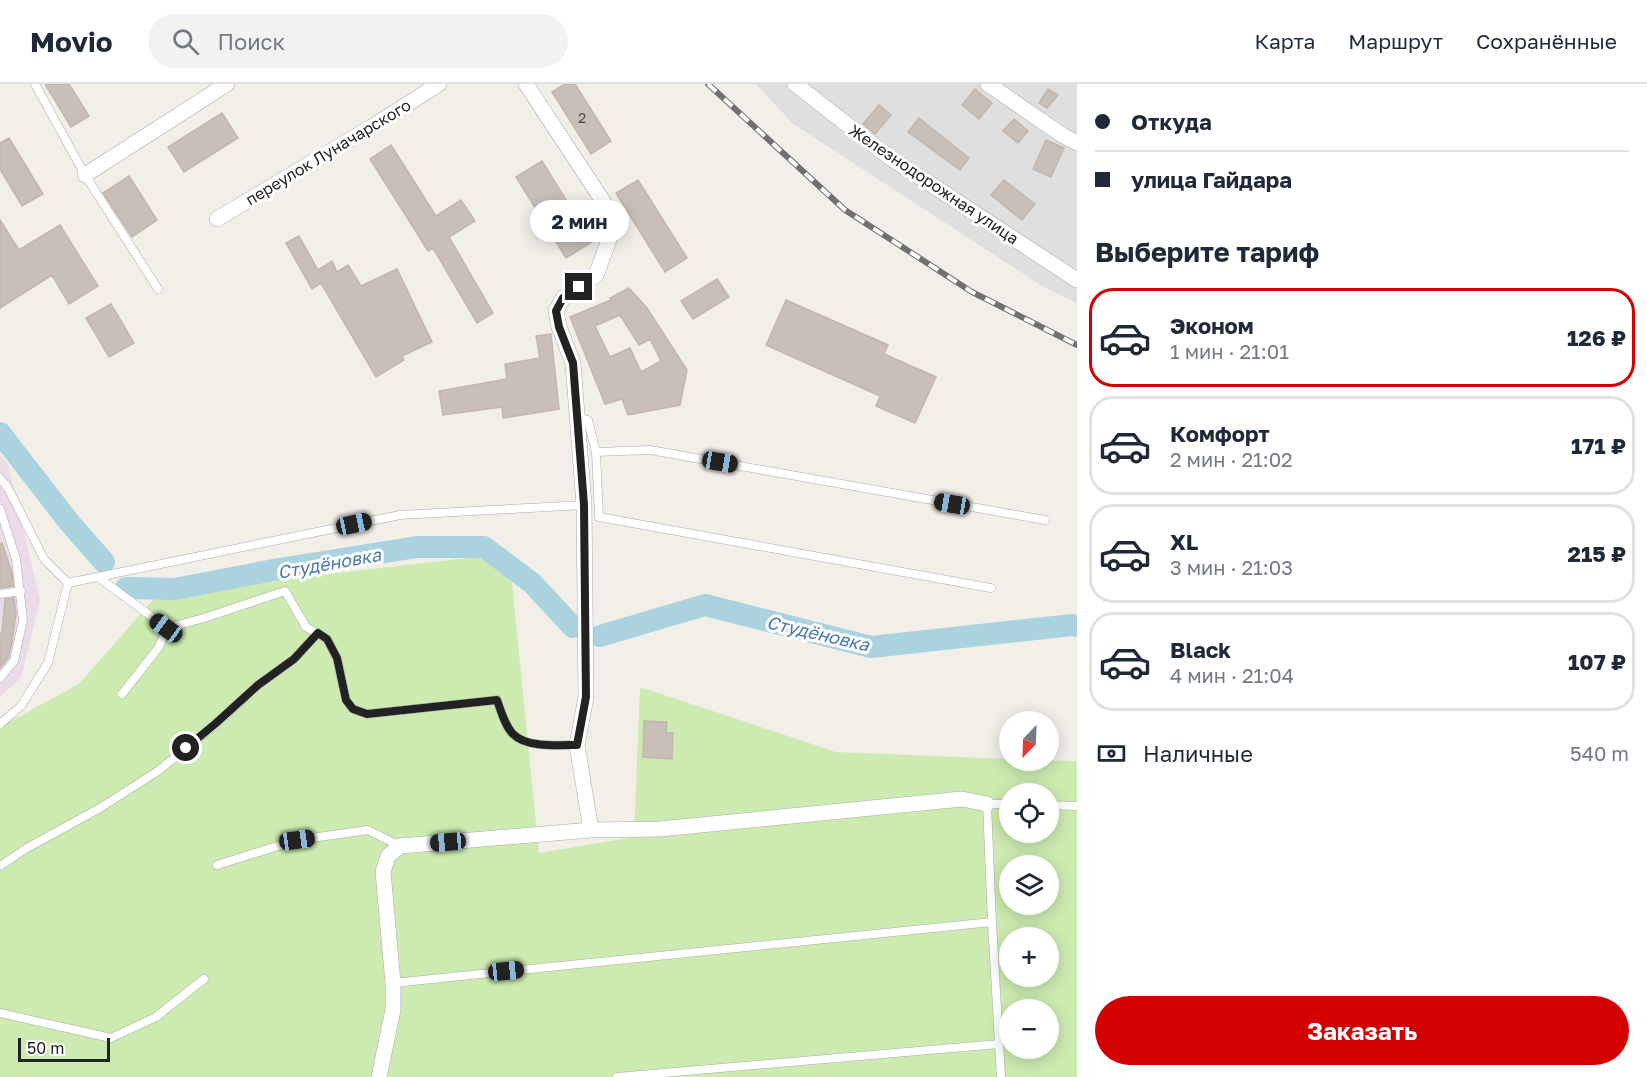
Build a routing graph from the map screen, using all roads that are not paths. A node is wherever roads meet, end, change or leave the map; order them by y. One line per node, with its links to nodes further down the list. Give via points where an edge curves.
1 (35, 84): 8 (lane)
2 (227, 84): 8 (street)
3 (439, 84): 9 (street, переулок Луначарского)
4 (526, 84): 12 (street, via 614,218 596,275 563,298 556,311 573,363)
5 (795, 84): 10 (street, Железнодорожная улица, via 889,157)
6 (988, 84): 7 (street)
7 (1077, 143)
8 (85, 175): 11 (lane)
9 (218, 219)
10 (1077, 280)
11 (158, 289)
12 (577, 417): 13 (lane, via 588,420); 15 (street)
13 (596, 452): 17 (lane, via 650,450); 20 (lane, via 599,517)
14 (0, 478): 19 (lane, via 44,559)
15 (584, 505): 18 (lane, via 400,515); 28 (street, via 586,697)
16 (0, 509): 21 (lane, via 16,559)
17 (1045, 520)
18 (98, 577): 19 (lane); 23 (lane)
19 (68, 583): 27 (lane, via 48,663 21,706)
20 (991, 588)
21 (21, 591): 22 (lane); 25 (lane, via 23,620 14,661)
22 (0, 594)
23 (166, 628): 24 (lane, via 285,591 306,627); 26 (lane, via 159,647)
24 (318, 633): 28 (lane, via 327,639 337,658 346,700 353,709 367,714 497,700 514,736 537,745); 36 (lane, via 294,659 158,771)
25 (0, 678)
26 (122, 694)
27 (0, 724)
28 (577, 745): 33 (street)
29 (987, 804): 30 (lane); 33 (street, via 963,799 660,830); 37 (lane)
30 (999, 804)
31 (1059, 805): 32 (lane)
32 (1077, 806)
33 (591, 830): 34 (street)
34 (400, 846): 35 (lane, via 368,830 297,840); 39 (street, via 388,856 383,872)
35 (217, 865)
36 (0, 866)
37 (992, 922): 39 (lane); 41 (lane)
38 (204, 979): 40 (lane, via 156,1017 111,1038)
39 (393, 983): 43 (street, via 393,1010)
40 (0, 1013)
41 (999, 1044): 44 (lane)
42 (1000, 1059): 45 (lane)
43 (379, 1077)
44 (617, 1077)
45 (1001, 1077)

